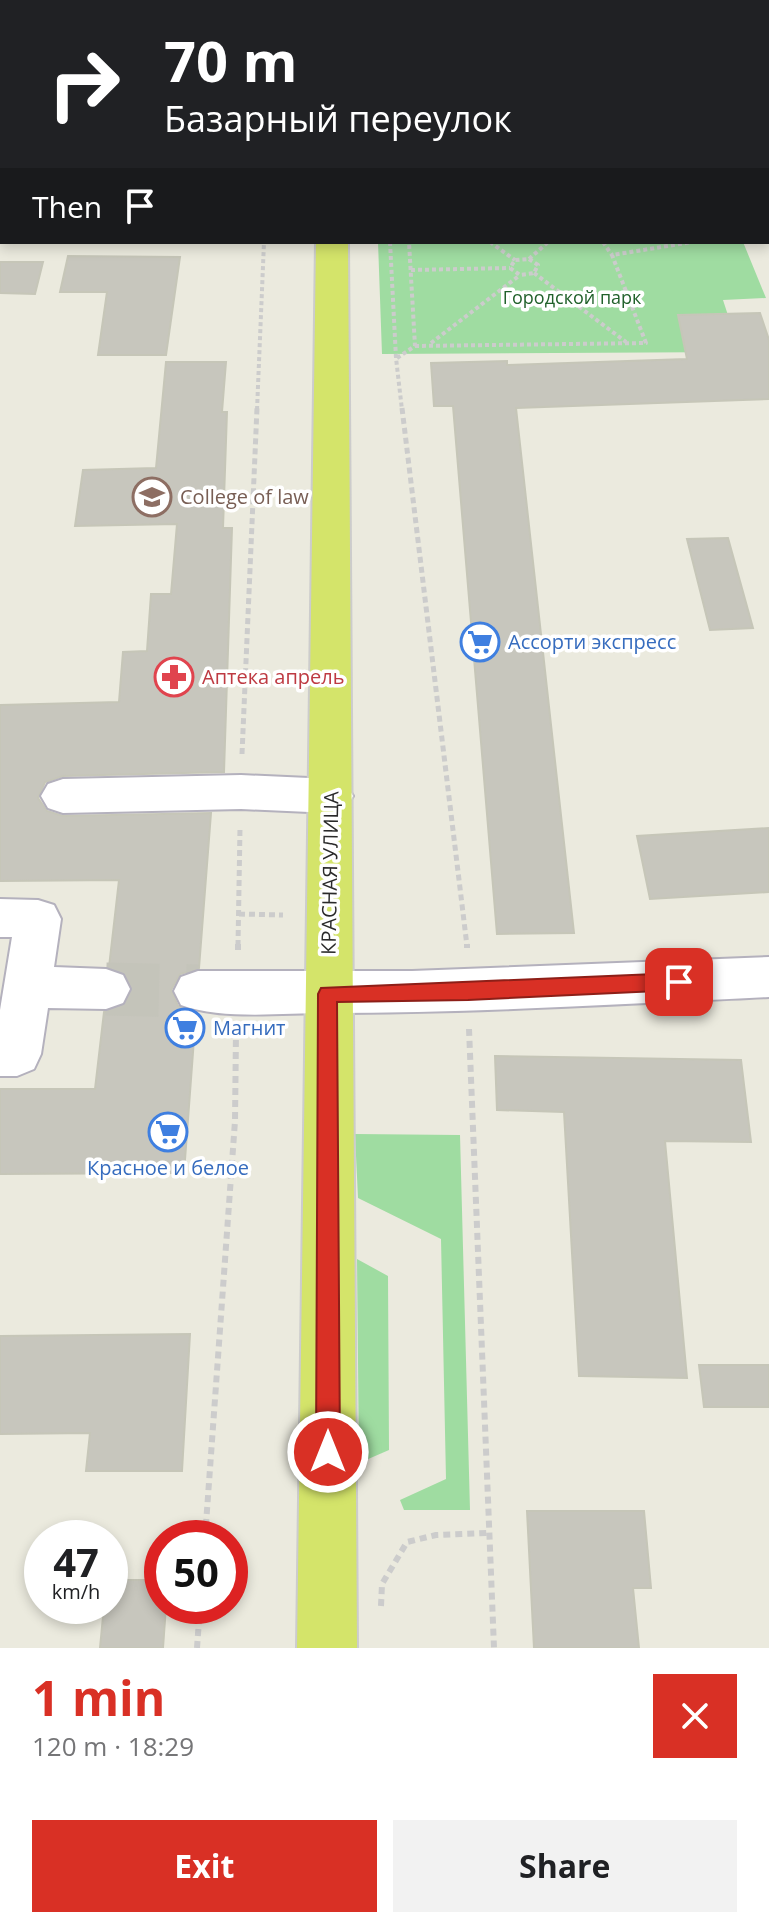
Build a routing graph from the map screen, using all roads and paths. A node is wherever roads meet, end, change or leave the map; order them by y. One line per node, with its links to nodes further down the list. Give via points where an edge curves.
1 (264, 244): 20 (path)
2 (332, 244): 22 (main road, КРАСНАЯ УЛИЦА)
3 (390, 244): 19 (path)
4 (409, 244): 13 (path)
5 (493, 244): 11 (path)
6 (546, 244): 10 (path)
7 (604, 244): 9 (path)
8 (680, 244): 9 (path)
9 (612, 255): 16 (path, via 646,343)
10 (529, 259): 11 (path); 14 (path, via 538,265)
11 (515, 260): 12 (path)
12 (510, 268): 13 (path); 15 (path)
13 (411, 270): 18 (path)
14 (534, 273): 15 (path); 16 (path)
15 (520, 275): 17 (path)
16 (628, 343): 17 (path)
17 (430, 344): 18 (path)
18 (415, 346): 19 (path)
19 (396, 358): 30 (path, via 468,954)
20 (241, 792): 21 (street); 22 (street); 23 (path)
21 (63, 796)
22 (331, 796): 31 (main road, КРАСНАЯ УЛИЦА)
23 (239, 914): 24 (path); 29 (path)
24 (283, 915)
25 (0, 918): 27 (street, via 38,919)
26 (769, 977): 30 (street)
27 (26, 987): 28 (street); 32 (street, via 17,1054)
28 (106, 989)
29 (217, 992): 31 (street); 33 (path, via 235,1121)
30 (468, 992): 31 (street); 34 (path)
31 (328, 994): 38 (main road, КРАСНАЯ УЛИЦА)
32 (0, 1054)
33 (206, 1520)
34 (489, 1533): 35 (path, via 407,1542 382,1584); 39 (path)
35 (380, 1615)
36 (199, 1624): 37 (path)
37 (197, 1648)
38 (327, 1648)
39 (494, 1648)

